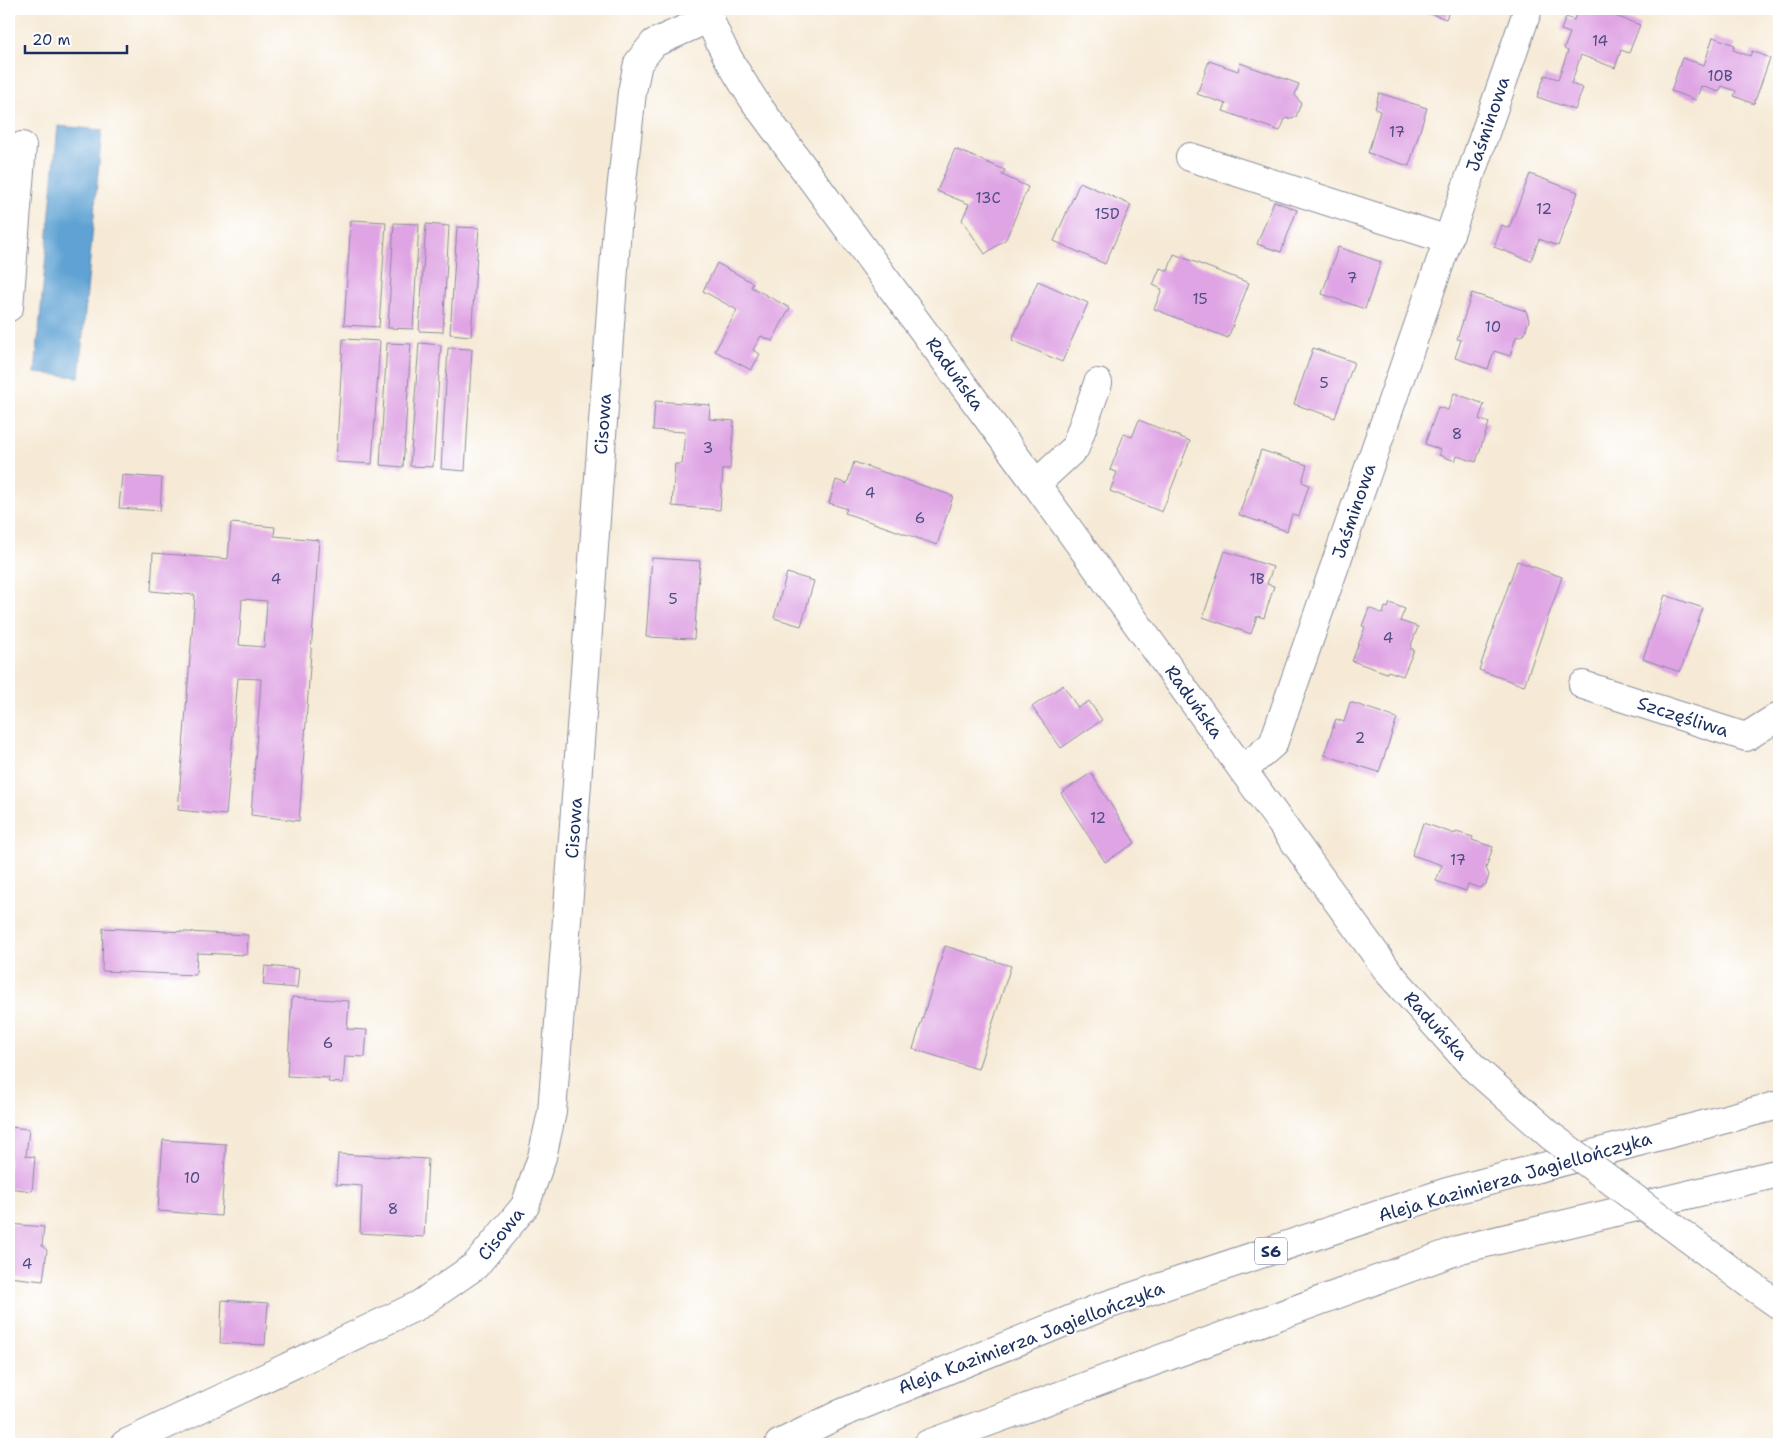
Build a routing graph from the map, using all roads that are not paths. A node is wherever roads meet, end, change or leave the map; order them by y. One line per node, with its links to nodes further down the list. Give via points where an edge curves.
1 (1528, 9): 5 (main road, Jaśminowa)
2 (709, 14): 8 (main road, Raduńska, via 728,58 755,102); 15 (main road, Cisowa, via 654,43 638,63 632,92 617,227 552,1112 542,1157 525,1206 475,1266 419,1305)
3 (22, 146): 6 (main road)
4 (1190, 157): 5 (main road)
5 (1448, 240): 11 (main road, Jaśminowa, via 1273,744)
6 (9, 307)
7 (1098, 383): 8 (main road, via 1075,448)
8 (1036, 484): 11 (main road, Raduńska)
9 (1583, 685): 10 (main road, Szczęśliwa, via 1746,738)
10 (1779, 716)
11 (1243, 770): 14 (main road, Raduńska, bridge, via 1390,974 1472,1067 1551,1136)
12 (1779, 1104): 16 (main road, Aleja Kazimierza Jagiellończyka / S6, via 1447,1192 1104,1306 840,1414)
13 (1779, 1173): 17 (main road, via 1461,1249)
14 (1779, 1305)
15 (125, 1444)
16 (779, 1444)
17 (928, 1444)

